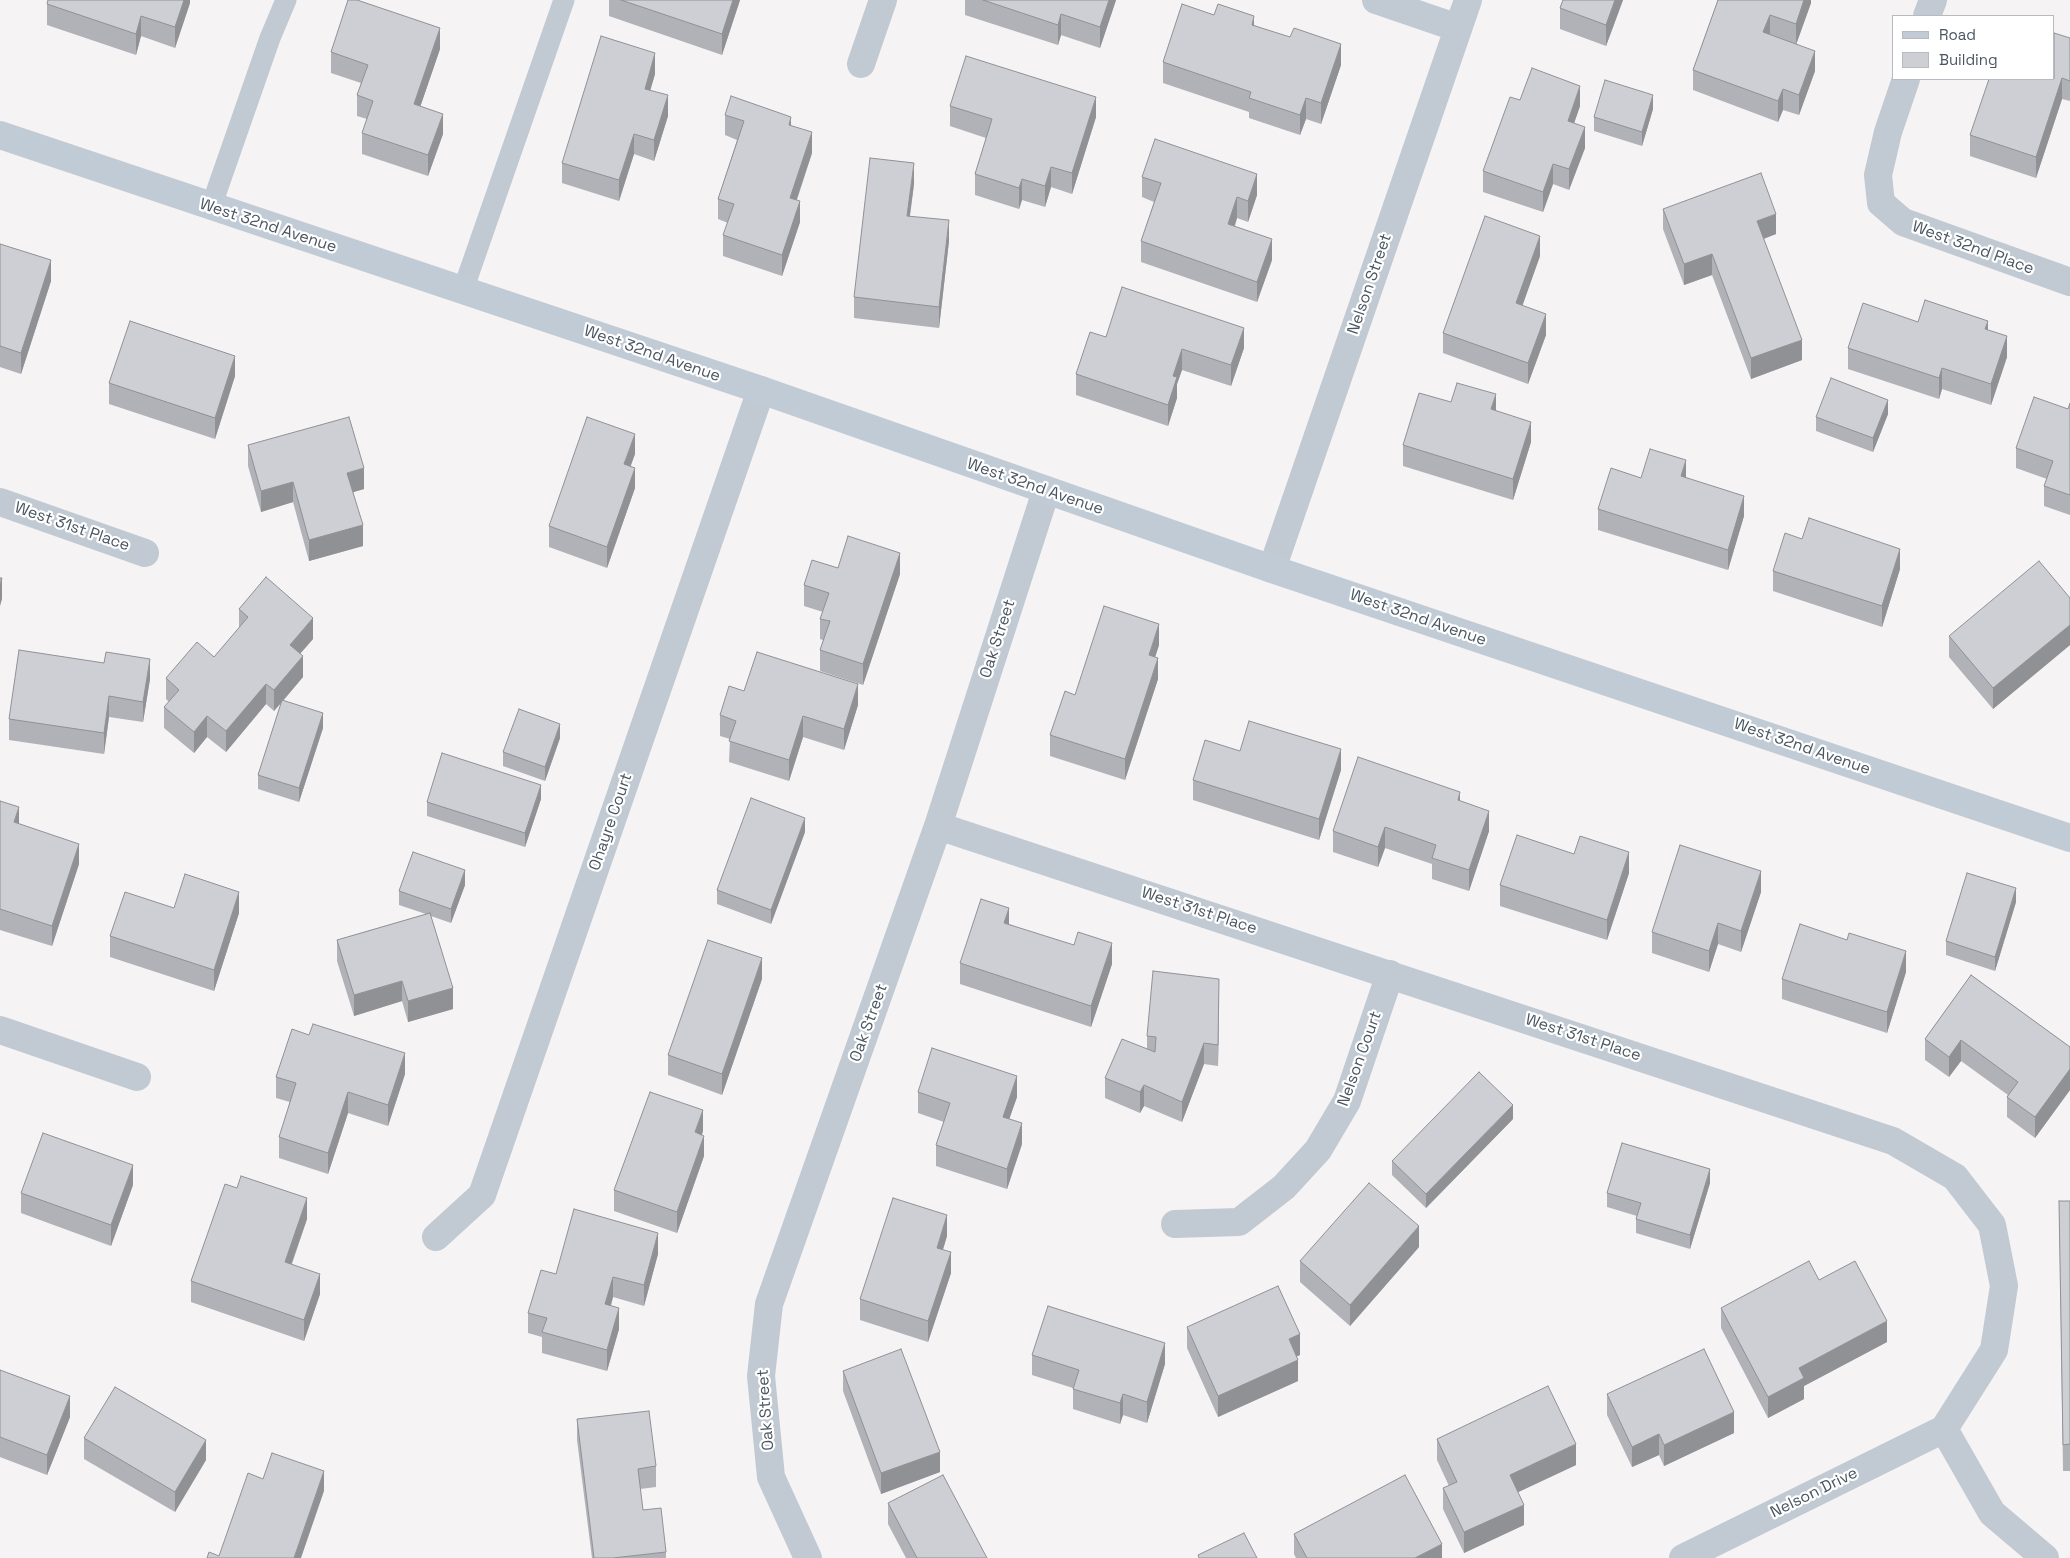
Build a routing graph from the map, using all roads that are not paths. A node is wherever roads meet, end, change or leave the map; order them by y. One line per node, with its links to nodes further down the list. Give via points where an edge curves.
1 (286, 0): 12 (lane)
2 (564, 0): 14 (lane)
3 (883, 0): 9 (street)
4 (1376, 0): 8 (street)
5 (1468, 0): 8 (street, Nelson Street)
6 (1933, 0): 7 (street)
7 (1927, 15)
8 (1458, 28): 19 (street, Nelson Street)
9 (860, 64)
10 (1906, 80): 13 (street, West 32nd Place, via 1878,175 1881,204 1903,222)
11 (0, 135): 12 (street, West 32nd Avenue)
12 (212, 207): 14 (street, West 32nd Avenue)
13 (2070, 282)
14 (463, 290): 15 (street, West 32nd Avenue)
15 (761, 390): 16 (street, West 32nd Avenue); 26 (street, Ohayre Court, via 482,1195)
16 (1046, 491): 19 (street, West 32nd Avenue); 20 (street, Oak Street)
17 (0, 502): 18 (street, West 31st Place)
18 (144, 553)
19 (1272, 568): 21 (street, West 32nd Avenue)
20 (938, 826): 22 (street, West 31st Place); 28 (street, Oak Street, via 769,1304 761,1376 771,1477)
21 (2070, 838)
22 (1390, 974): 25 (street, Nelson Court, via 1347,1101 1318,1150 1284,1187 1238,1222); 27 (street, West 31st Place, via 1893,1141 1955,1177 1992,1225 2004,1286 1994,1350)
23 (0, 1030): 24 (street)
24 (137, 1077)
25 (1175, 1224)
26 (436, 1237)
27 (1944, 1429): 29 (street, Nelson Drive); 30 (street, via 1992,1512)
28 (808, 1558)
29 (1683, 1558)
30 (2045, 1558)

